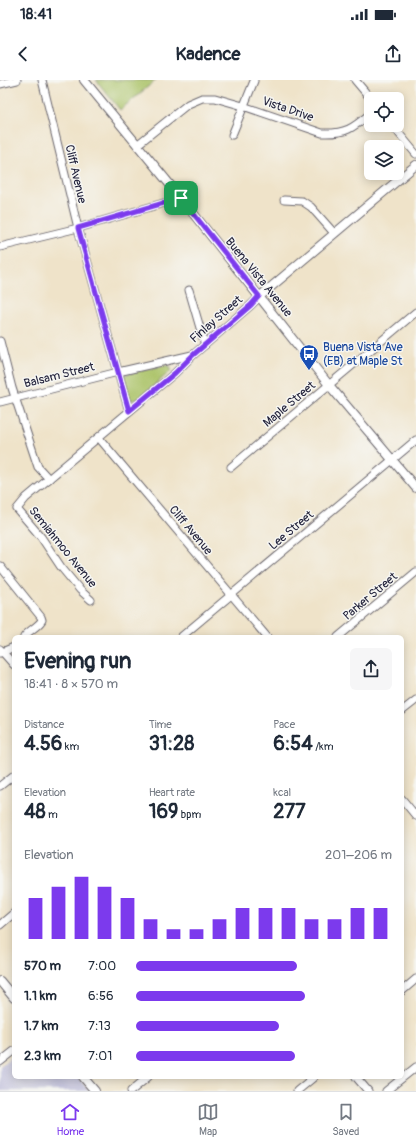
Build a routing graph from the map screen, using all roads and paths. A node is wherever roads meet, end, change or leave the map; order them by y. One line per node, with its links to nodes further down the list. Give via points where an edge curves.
1 (17, 80): 6 (street)
2 (42, 80): 17 (street, Cliff Avenue)
3 (84, 80): 12 (street, Buena Vista Avenue)
4 (355, 80): 7 (street)
5 (254, 81): 8 (street)
6 (0, 84)
7 (365, 92)
8 (243, 106): 9 (street, Vista Drive, via 322,133 346,131); 11 (street); 12 (street, Vista Drive, via 215,98 202,98 188,104)
9 (364, 119)
10 (398, 132): 13 (street)
11 (232, 135)
12 (137, 144): 15 (street, Buena Vista Avenue)
13 (416, 154)
14 (416, 165): 18 (street, Finlay Street)
15 (181, 198): 17 (street); 21 (street, Buena Vista Avenue)
16 (284, 200): 18 (street, via 302,201 311,207)
17 (78, 228): 19 (street); 26 (street, Cliff Avenue)
18 (334, 233): 21 (street, Finlay Street)
19 (0, 247)
20 (189, 290): 24 (street)
21 (259, 296): 24 (street, Finlay Street); 27 (street, Buena Vista Avenue)
22 (416, 312): 27 (street, Maple Street)
23 (0, 341): 28 (street)
24 (205, 345): 25 (street, Finlay Street)
25 (193, 355): 26 (street, Balsam Street); 30 (street, Finlay Street)
26 (118, 372): 28 (street, Balsam Street); 30 (street, Cliff Avenue)
27 (329, 385): 33 (street, Buena Vista Avenue); 34 (street, Maple Street)
28 (15, 398): 29 (street, Balsam Street); 35 (street, via 38,467)
29 (0, 402)
30 (129, 411): 31 (street, Finlay Street)
31 (99, 438): 35 (street, Finlay Street); 40 (street, Cliff Avenue)
32 (416, 440): 33 (street, Lee Street)
33 (393, 460): 36 (street, Buena Vista Avenue); 40 (street, Lee Street)
34 (231, 467)
35 (49, 480): 37 (street, Finlay Street, via 26,498)
36 (416, 488)
37 (17, 509): 41 (street, Semiahmoo Avenue, via 41,537 61,567)
38 (0, 566): 42 (street, via 41,617 42,620)
39 (416, 572): 45 (street, Parker Street)
40 (232, 595): 43 (street, Lee Street); 44 (street, Cliff Avenue)
41 (92, 600)
42 (26, 635)
43 (183, 635)
44 (265, 635)
45 (340, 635)
46 (12, 648): 47 (street)
47 (1, 652): 48 (street)
48 (12, 664)
49 (416, 700): 50 (street)
50 (404, 709)
51 (12, 777): 52 (street)
52 (0, 786)
53 (404, 801): 54 (street)
54 (416, 816)
55 (12, 915): 56 (street)
56 (0, 924)
57 (416, 979): 59 (street)
58 (0, 982): 60 (street)
59 (404, 989)
60 (12, 996)
61 (12, 1052): 62 (street)
62 (0, 1062)
63 (416, 1067): 64 (street)
64 (404, 1077)
65 (85, 1079): 70 (street)
66 (146, 1079): 71 (street)
67 (312, 1079): 72 (street)
68 (358, 1079): 73 (street)
69 (401, 1079): 74 (street)
70 (95, 1091)
71 (131, 1091)
72 (297, 1091)
73 (368, 1091)
74 (386, 1091)

